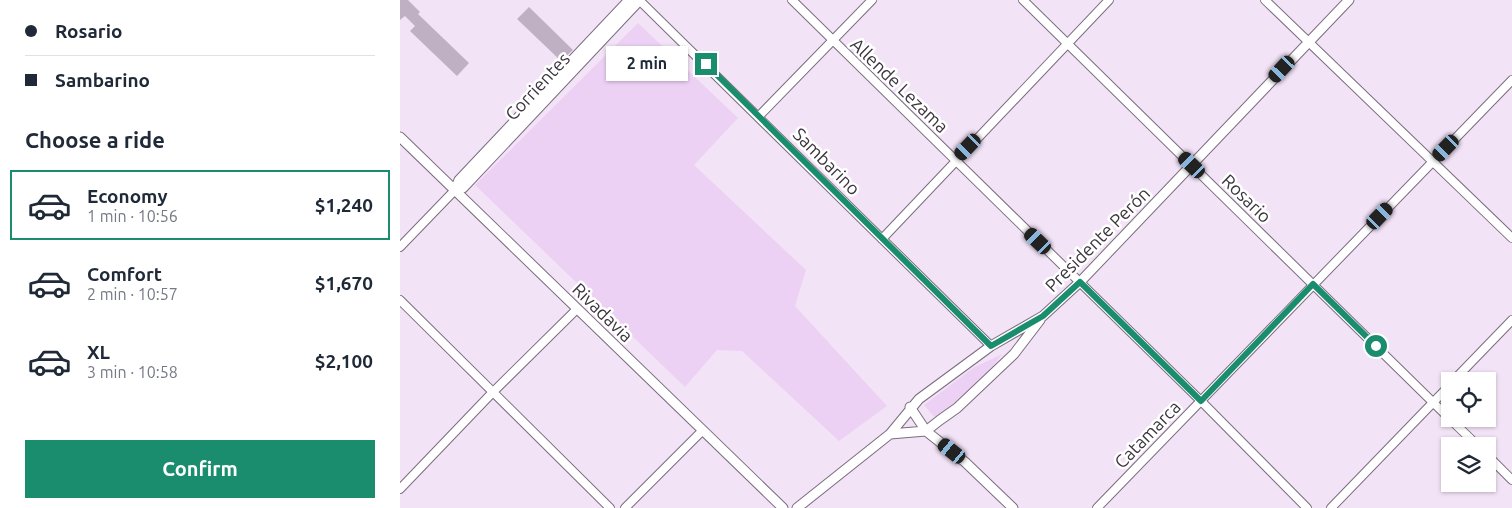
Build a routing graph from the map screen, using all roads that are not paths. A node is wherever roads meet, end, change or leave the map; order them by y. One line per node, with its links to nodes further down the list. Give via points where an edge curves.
1 (629, 0): 18 (street, Corrientes, via 459,180)
2 (640, 0): 13 (street, Sambarino); 18 (street, Corrientes, via 464,188)
3 (792, 0): 9 (street, Allende Lezama)
4 (872, 0): 9 (street)
5 (1023, 0): 10 (street, Rosario)
6 (1109, 0): 10 (street)
7 (1265, 0): 11 (street)
8 (1349, 0): 11 (street, Presidente Perón)
9 (832, 40): 13 (street); 15 (street, Allende Lezama)
10 (1067, 42): 15 (street); 17 (street, Rosario)
11 (1308, 42): 16 (street); 17 (street, Presidente Perón)
12 (1512, 80): 16 (street, Catamarca)
13 (759, 116): 20 (street, Sambarino)
14 (400, 138): 18 (street, Rivadavia)
15 (955, 160): 20 (street); 22 (street, Allende Lezama)
16 (1433, 162): 19 (street); 23 (street, Catamarca)
17 (1192, 165): 22 (street, Presidente Perón); 23 (street, Rosario)
18 (455, 190): 21 (street, Corrientes); 25 (street, Rivadavia)
19 (1512, 238)
20 (882, 239): 28 (street, Sambarino)
21 (400, 247)
22 (1080, 282): 26 (street, Presidente Perón); 32 (street, Allende Lezama)
23 (1313, 284): 32 (street, Catamarca); 33 (street, Rosario)
24 (400, 300): 30 (street)
25 (577, 309): 30 (street); 37 (street, Rivadavia)
26 (1043, 316): 28 (street, Presidente Perón); 38 (street, via 1014,354 957,408)
27 (1512, 320): 29 (street)
28 (991, 346): 34 (street, Presidente Perón)
29 (1462, 372)
30 (492, 393): 43 (street); 44 (street)
31 (1441, 394): 33 (street)
32 (1201, 401): 49 (street, Catamarca); 50 (street, Allende Lezama)
33 (1433, 402): 35 (street, Rosario); 51 (street)
34 (910, 407): 38 (street); 39 (street, Presidente Perón)
35 (1441, 410)
36 (1458, 427): 40 (street, Rosario)
37 (702, 431): 45 (street); 46 (street, Rivadavia)
38 (926, 431): 39 (street); 48 (street, via 965,462)
39 (890, 434): 47 (street, Presidente Perón)
40 (1469, 437)
41 (1496, 464): 42 (street)
42 (1512, 480)
43 (400, 489)
44 (610, 508)
45 (625, 508)
46 (783, 508)
47 (797, 508)
48 (1013, 508)
49 (1097, 508)
50 (1307, 508)
51 (1331, 508)

